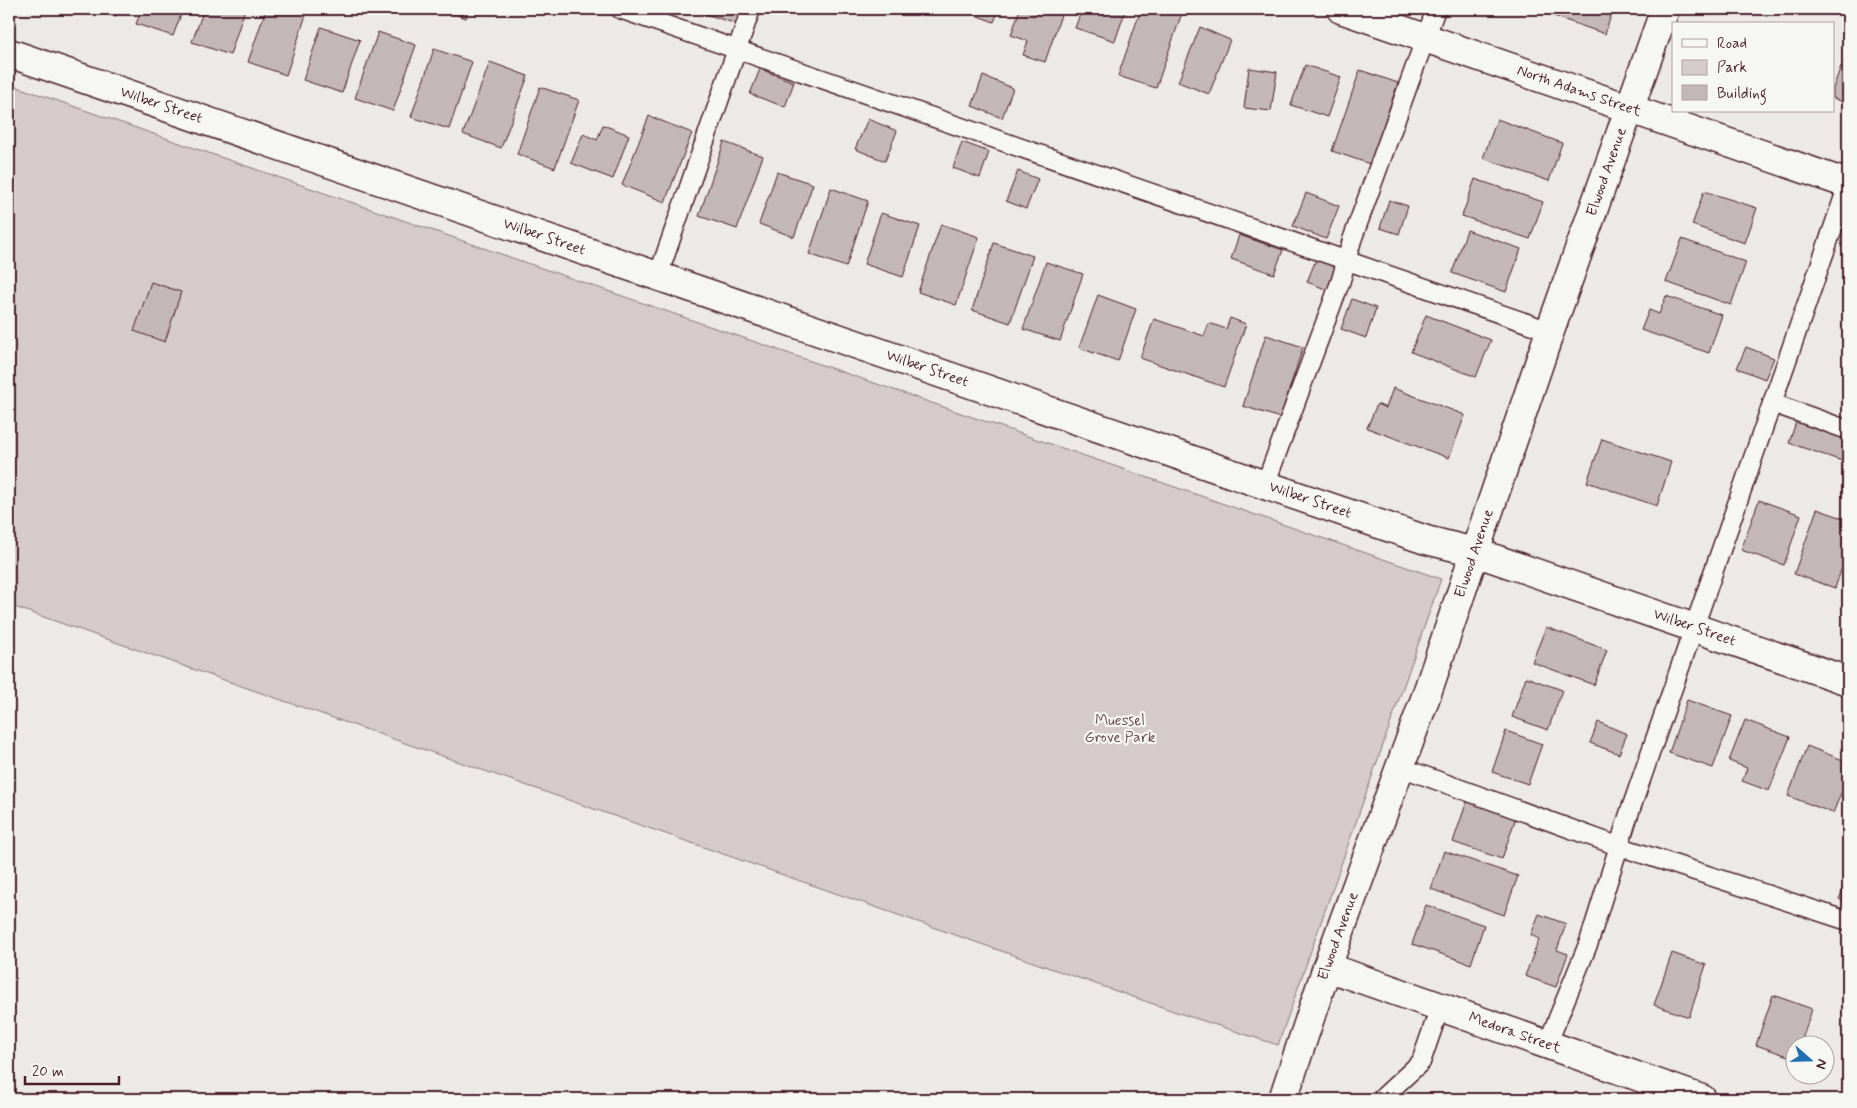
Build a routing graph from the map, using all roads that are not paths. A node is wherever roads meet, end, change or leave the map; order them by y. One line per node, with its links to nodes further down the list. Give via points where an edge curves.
1 (620, 9): 7 (lane)
2 (751, 9): 7 (lane)
3 (1340, 9): 6 (street, North Adams Street)
4 (1436, 9): 6 (lane)
5 (1665, 9): 9 (street, Elwood Avenue)
6 (1426, 38): 9 (street, North Adams Street); 11 (lane)
7 (737, 50): 11 (lane); 12 (lane)
8 (9, 53): 12 (street, Wilber Street)
9 (1630, 108): 10 (street, North Adams Street); 13 (street, Elwood Avenue)
10 (1848, 185): 14 (lane)
11 (1347, 259): 13 (lane); 16 (lane)
12 (658, 276): 16 (street, Wilber Street)
13 (1550, 331): 17 (street, Elwood Avenue)
14 (1772, 403): 15 (lane); 18 (lane)
15 (1848, 430)
16 (1265, 485): 17 (street, Wilber Street, via 1426,540)
17 (1475, 552): 18 (street, Wilber Street); 20 (street, Elwood Avenue)
18 (1694, 627): 19 (street, Wilber Street); 21 (lane)
19 (1848, 682)
20 (1400, 767): 21 (lane); 23 (street, Elwood Avenue)
21 (1618, 846): 22 (lane); 25 (lane, via 1589,942)
22 (1848, 920)
23 (1327, 967): 24 (street, Medora Street); 26 (street, Elwood Avenue)
24 (1440, 1007): 25 (street, Medora Street); 27 (lane, via 1421,1062)
25 (1547, 1045): 28 (street, Medora Street)
26 (1283, 1099)
27 (1381, 1099)
28 (1702, 1099)

